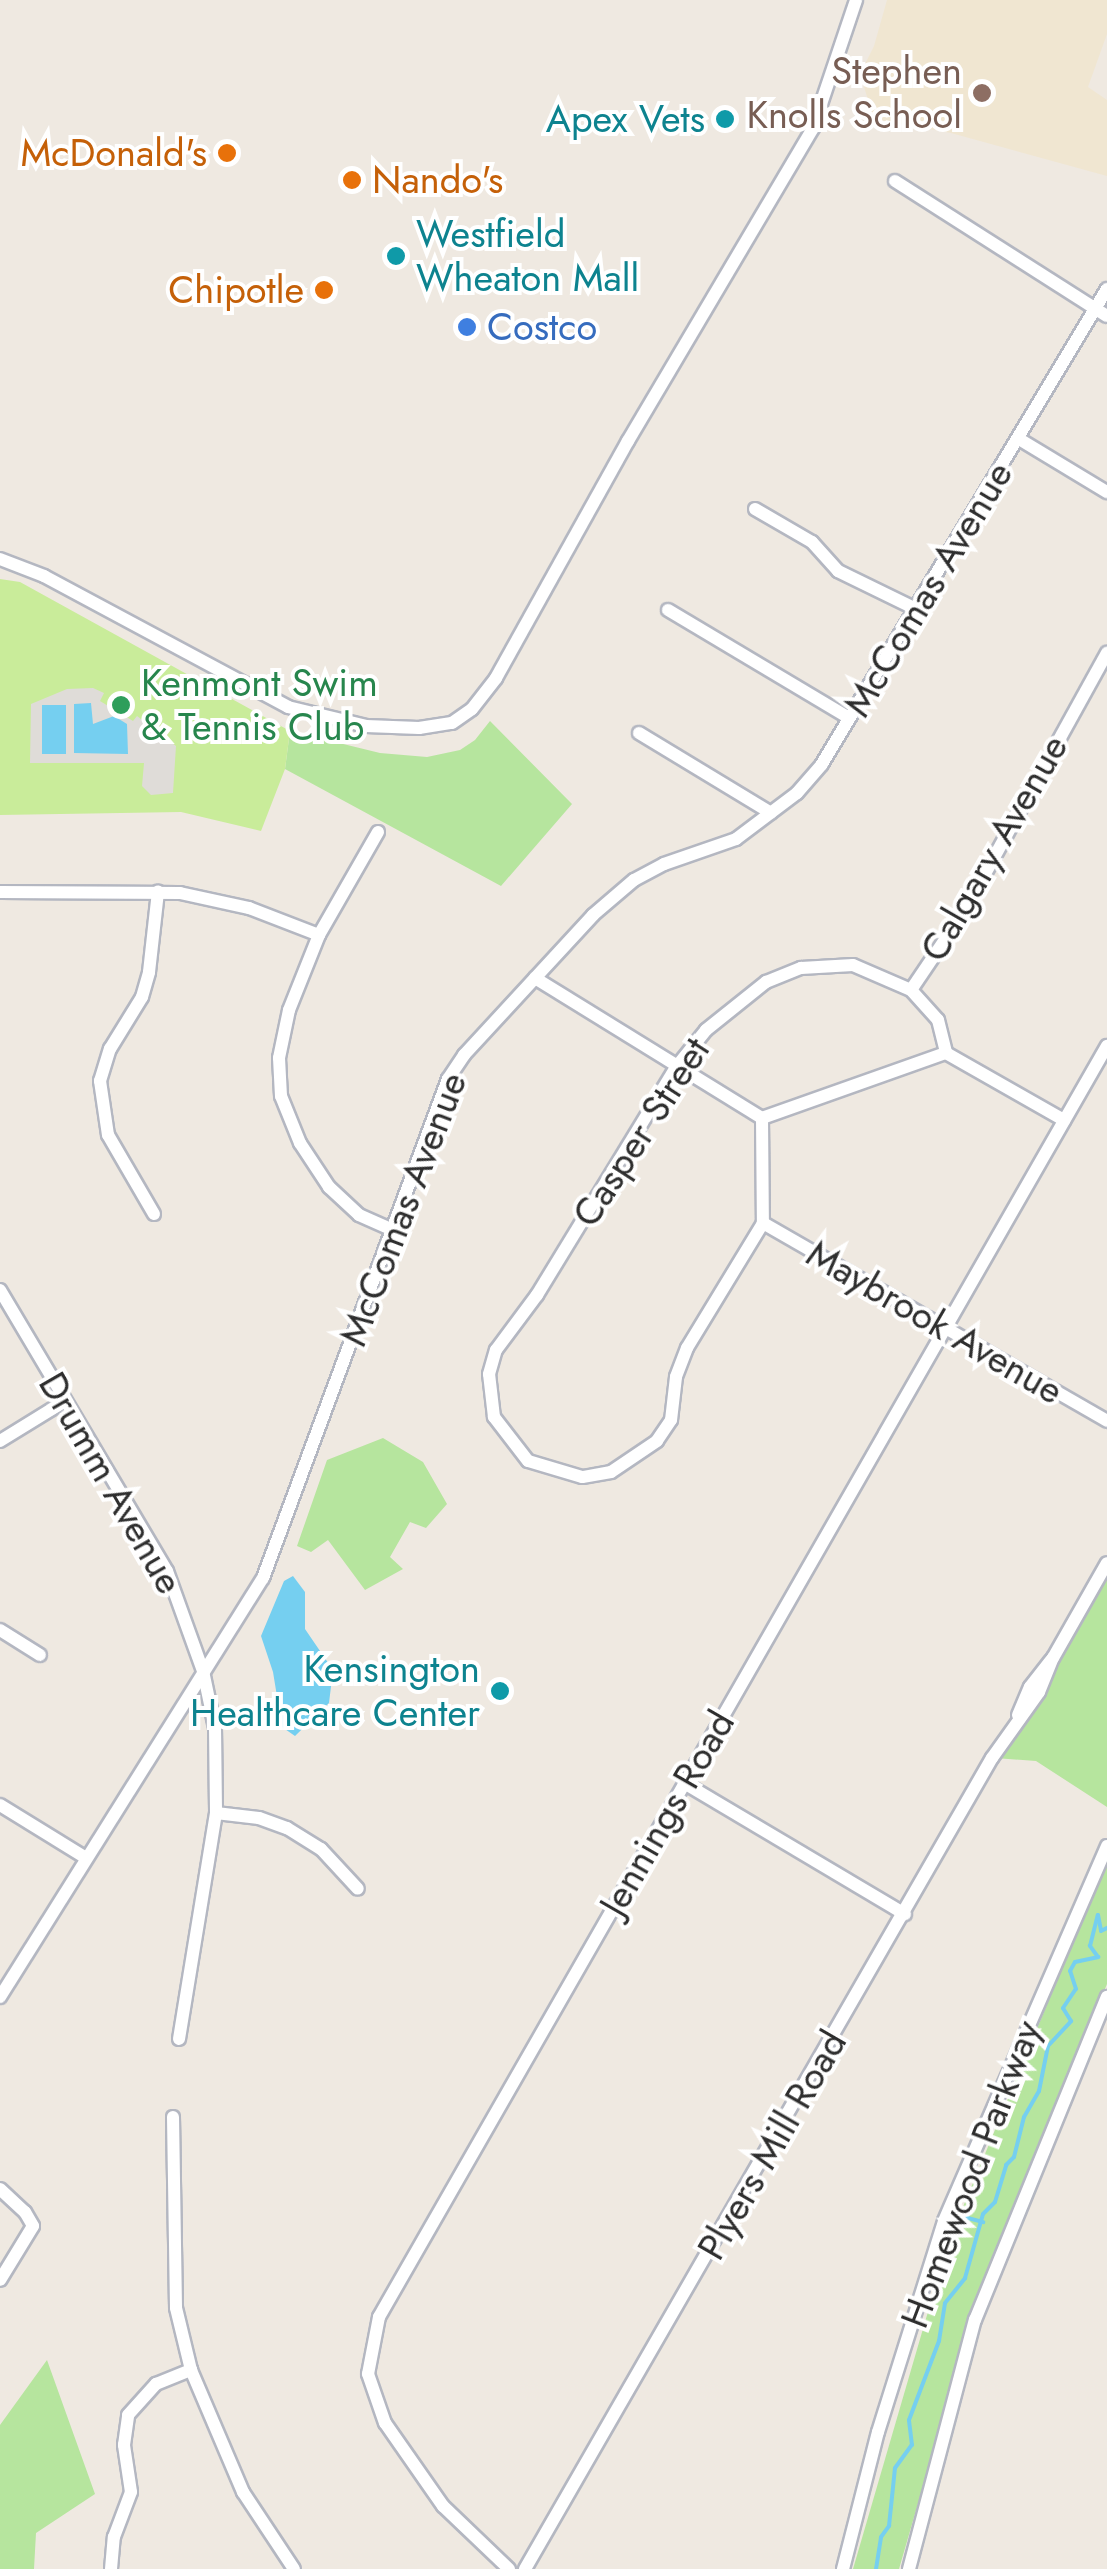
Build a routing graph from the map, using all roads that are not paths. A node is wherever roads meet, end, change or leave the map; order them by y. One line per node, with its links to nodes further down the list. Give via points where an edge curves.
1 (856, 0): 8 (street, via 813,128 496,678 452,723 366,726 288,707)
2 (895, 181): 4 (street)
3 (1107, 288): 4 (street, McComas Avenue)
4 (1102, 312): 5 (street, McComas Avenue)
5 (1019, 439): 6 (street); 9 (street, McComas Avenue)
6 (1107, 492)
7 (755, 509): 9 (street, via 812,542 838,571)
8 (0, 559)
9 (914, 608): 12 (street, McComas Avenue)
10 (668, 610): 12 (street)
11 (1107, 654): 20 (street, Calgary Avenue, via 965,910)
12 (849, 718): 14 (street, McComas Avenue, via 822,764)
13 (639, 734): 14 (street)
14 (771, 814): 19 (street, McComas Avenue, via 736,838 634,880)
15 (378, 832): 18 (street)
16 (0, 892): 17 (street)
17 (158, 892): 18 (street, via 248,908); 26 (street, via 142,997 110,1048 100,1081 108,1134)
18 (319, 935): 28 (street, via 289,1010 279,1058 281,1096 300,1144 328,1187 359,1215)
19 (535, 978): 23 (street); 28 (street, McComas Avenue, via 448,1079)
20 (910, 990): 22 (street, Casper Street, via 938,1020); 23 (street, Casper Street, via 854,965 800,968 737,1002)
21 (1107, 1046): 25 (street, Jennings Road)
22 (946, 1054): 24 (street); 25 (street)
23 (677, 1066): 24 (street); 27 (street, Casper Street, via 537,1295 506,1330 489,1374 494,1417 528,1461 582,1477 612,1472 657,1441 671,1420 687,1348)
24 (762, 1118): 27 (street)
25 (1064, 1120): 30 (street, Jennings Road)
26 (154, 1214)
27 (763, 1223): 30 (street, Maybrook Avenue)
28 (390, 1229): 37 (street, McComas Avenue, via 281,1540)
29 (0, 1290): 31 (street, Drumm Avenue)
30 (945, 1329): 32 (street, Maybrook Avenue); 38 (street, Jennings Road)
31 (66, 1402): 33 (street); 37 (street, Drumm Avenue, via 167,1570)
32 (1107, 1422)
33 (0, 1441)
34 (1107, 1563): 44 (street, Plyers Mill Road, via 1030,1686)
35 (0, 1630): 36 (street)
36 (40, 1655)
37 (204, 1671): 40 (street, Drumm Avenue, via 215,1728); 42 (street, McComas Avenue)
38 (684, 1783): 44 (street); 54 (street, Jennings Road, via 380,2317 370,2352 373,2395 410,2463 442,2506)
39 (0, 1805): 42 (street)
40 (216, 1813): 43 (street, via 287,1828 321,1850); 47 (street, Drumm Avenue)
41 (1107, 1846): 56 (street, Homewood Parkway, via 944,2221)
42 (86, 1858): 45 (street, McComas Avenue)
43 (358, 1888)
44 (905, 1914): 55 (street, Plyers Mill Road)
45 (2, 1989)
46 (1107, 1997): 57 (street, Homewood Parkway, via 974,2320)
47 (179, 2040)
48 (173, 2117): 51 (street, via 176,2308)
49 (0, 2189): 50 (street, via 33,2226)
50 (0, 2280)
51 (191, 2370): 52 (street, via 156,2384 128,2414 124,2445 131,2492); 53 (street, via 243,2492)
52 (111, 2569)
53 (294, 2569)
54 (509, 2569)
55 (525, 2569)
56 (843, 2569)
57 (908, 2569)

